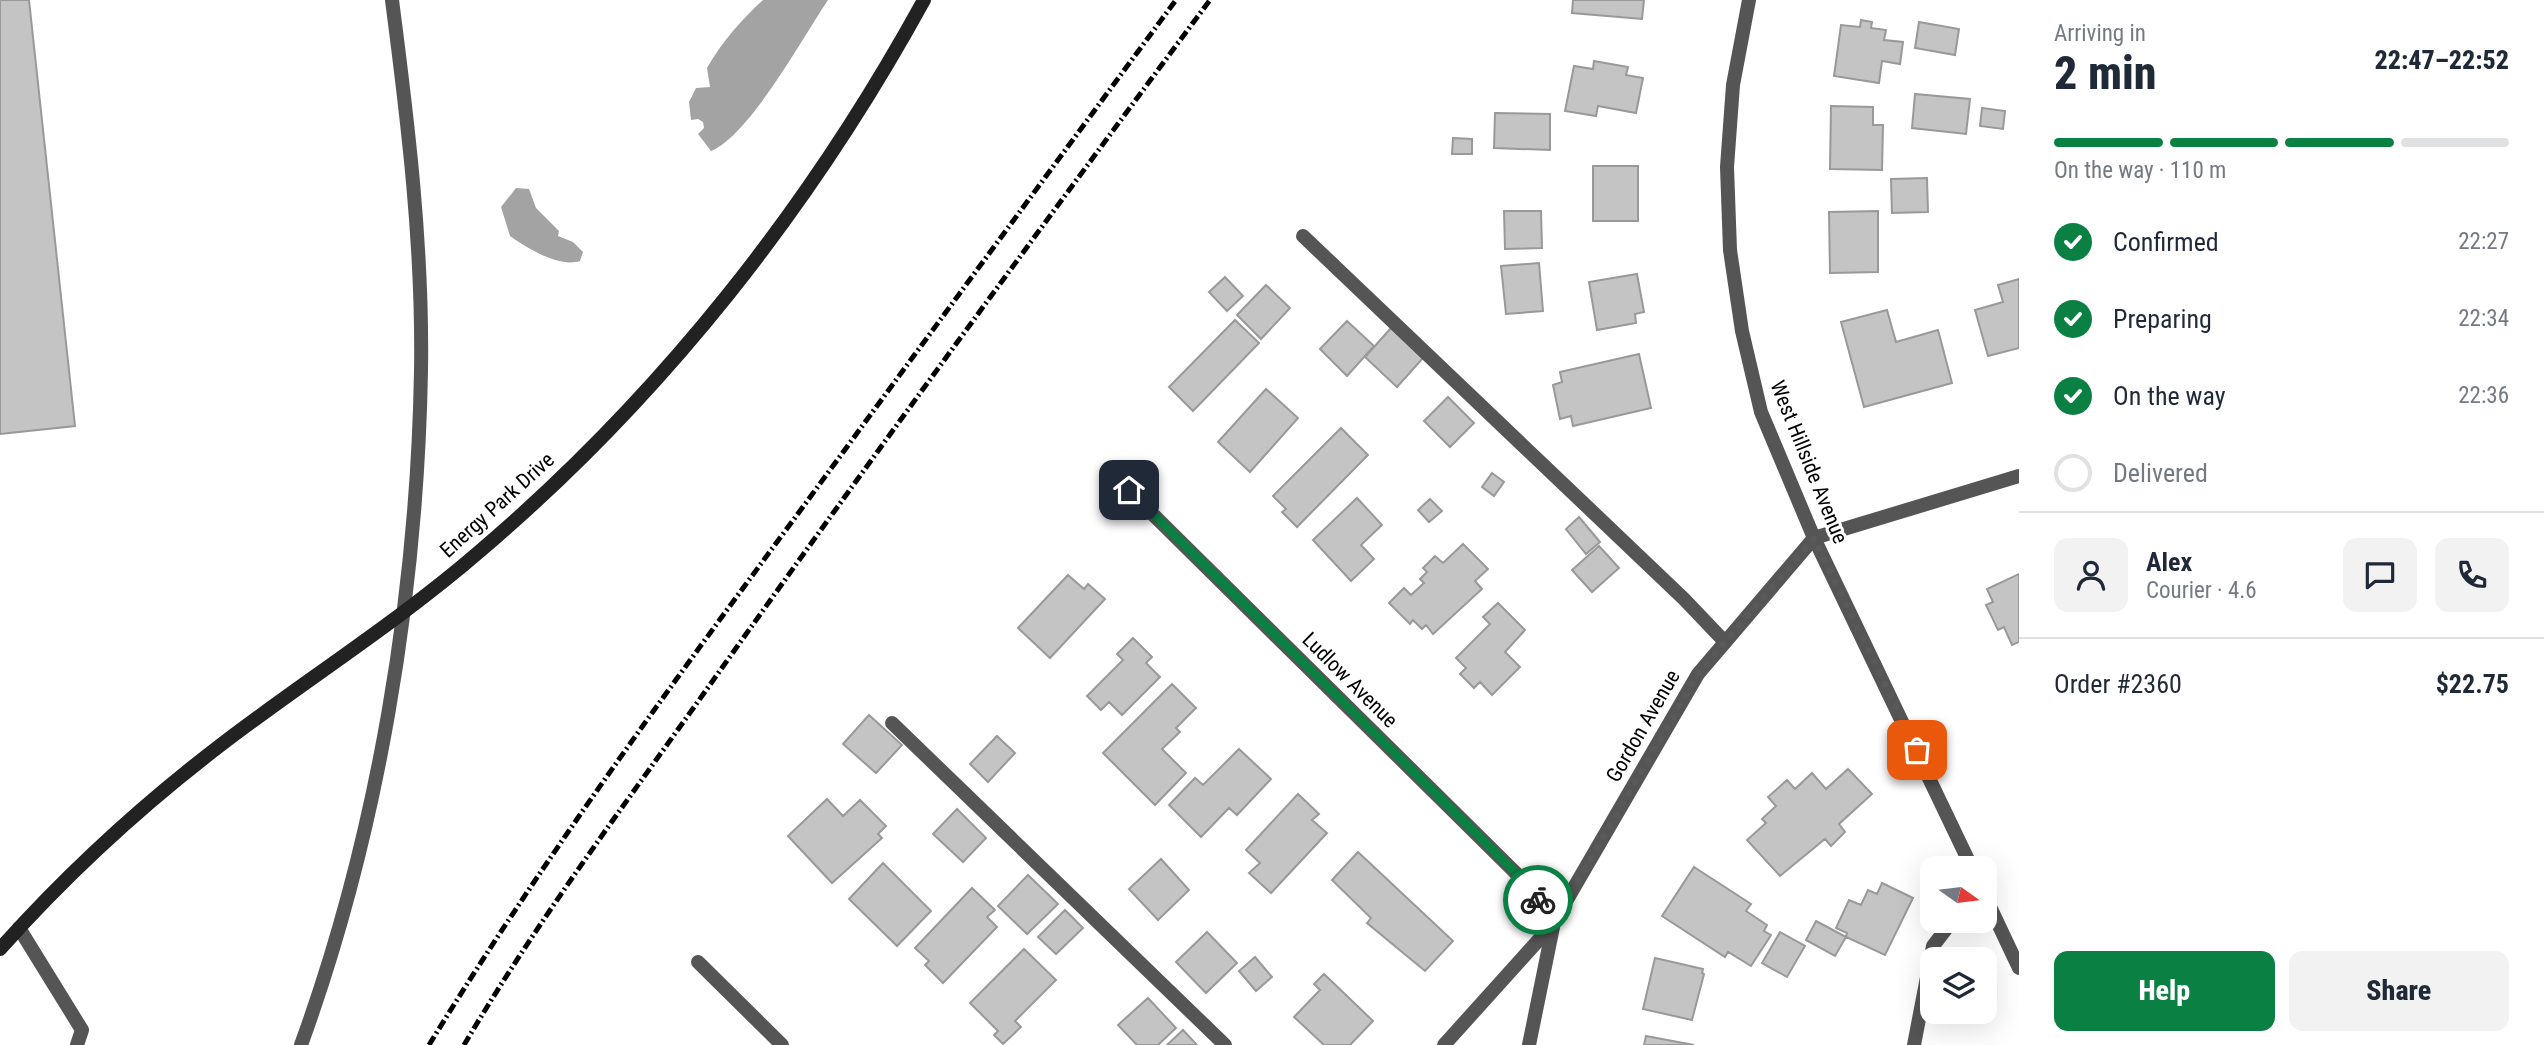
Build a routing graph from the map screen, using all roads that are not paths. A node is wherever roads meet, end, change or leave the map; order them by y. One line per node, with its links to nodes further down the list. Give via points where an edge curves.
1 (392, 0): 8 (street, via 413,191 421,370)
2 (924, 0): 8 (street, Energy Park Drive, via 826,164 749,270 653,384 510,524)
3 (1749, 0): 7 (street, West Hillside Avenue, via 1733,85 1727,167 1730,250 1761,412)
4 (1303, 236): 9 (street)
5 (1110, 472): 13 (street, Ludlow Avenue, via 1524,881)
6 (2019, 476): 7 (street)
7 (1814, 538): 9 (street, Gordon Avenue); 11 (street, West Hillside Avenue)
8 (404, 613): 14 (street, Energy Park Drive, via 158,795); 20 (street, via 373,785)
9 (1725, 642): 13 (street, Gordon Avenue, via 1698,674)
10 (892, 723): 22 (street)
11 (1966, 856)
12 (1997, 921): 18 (street)
13 (1554, 922): 23 (street); 24 (street, Gordon Avenue)
14 (19, 928): 16 (street, Energy Park Drive); 19 (street, via 82,1030)
15 (1943, 933): 25 (street, via 1933,946)
16 (0, 949)
17 (698, 962): 21 (street)
18 (2019, 968)
19 (77, 1045)
20 (301, 1045)
21 (782, 1045)
22 (1225, 1045)
23 (1444, 1045)
24 (1529, 1045)
25 (1914, 1045)

